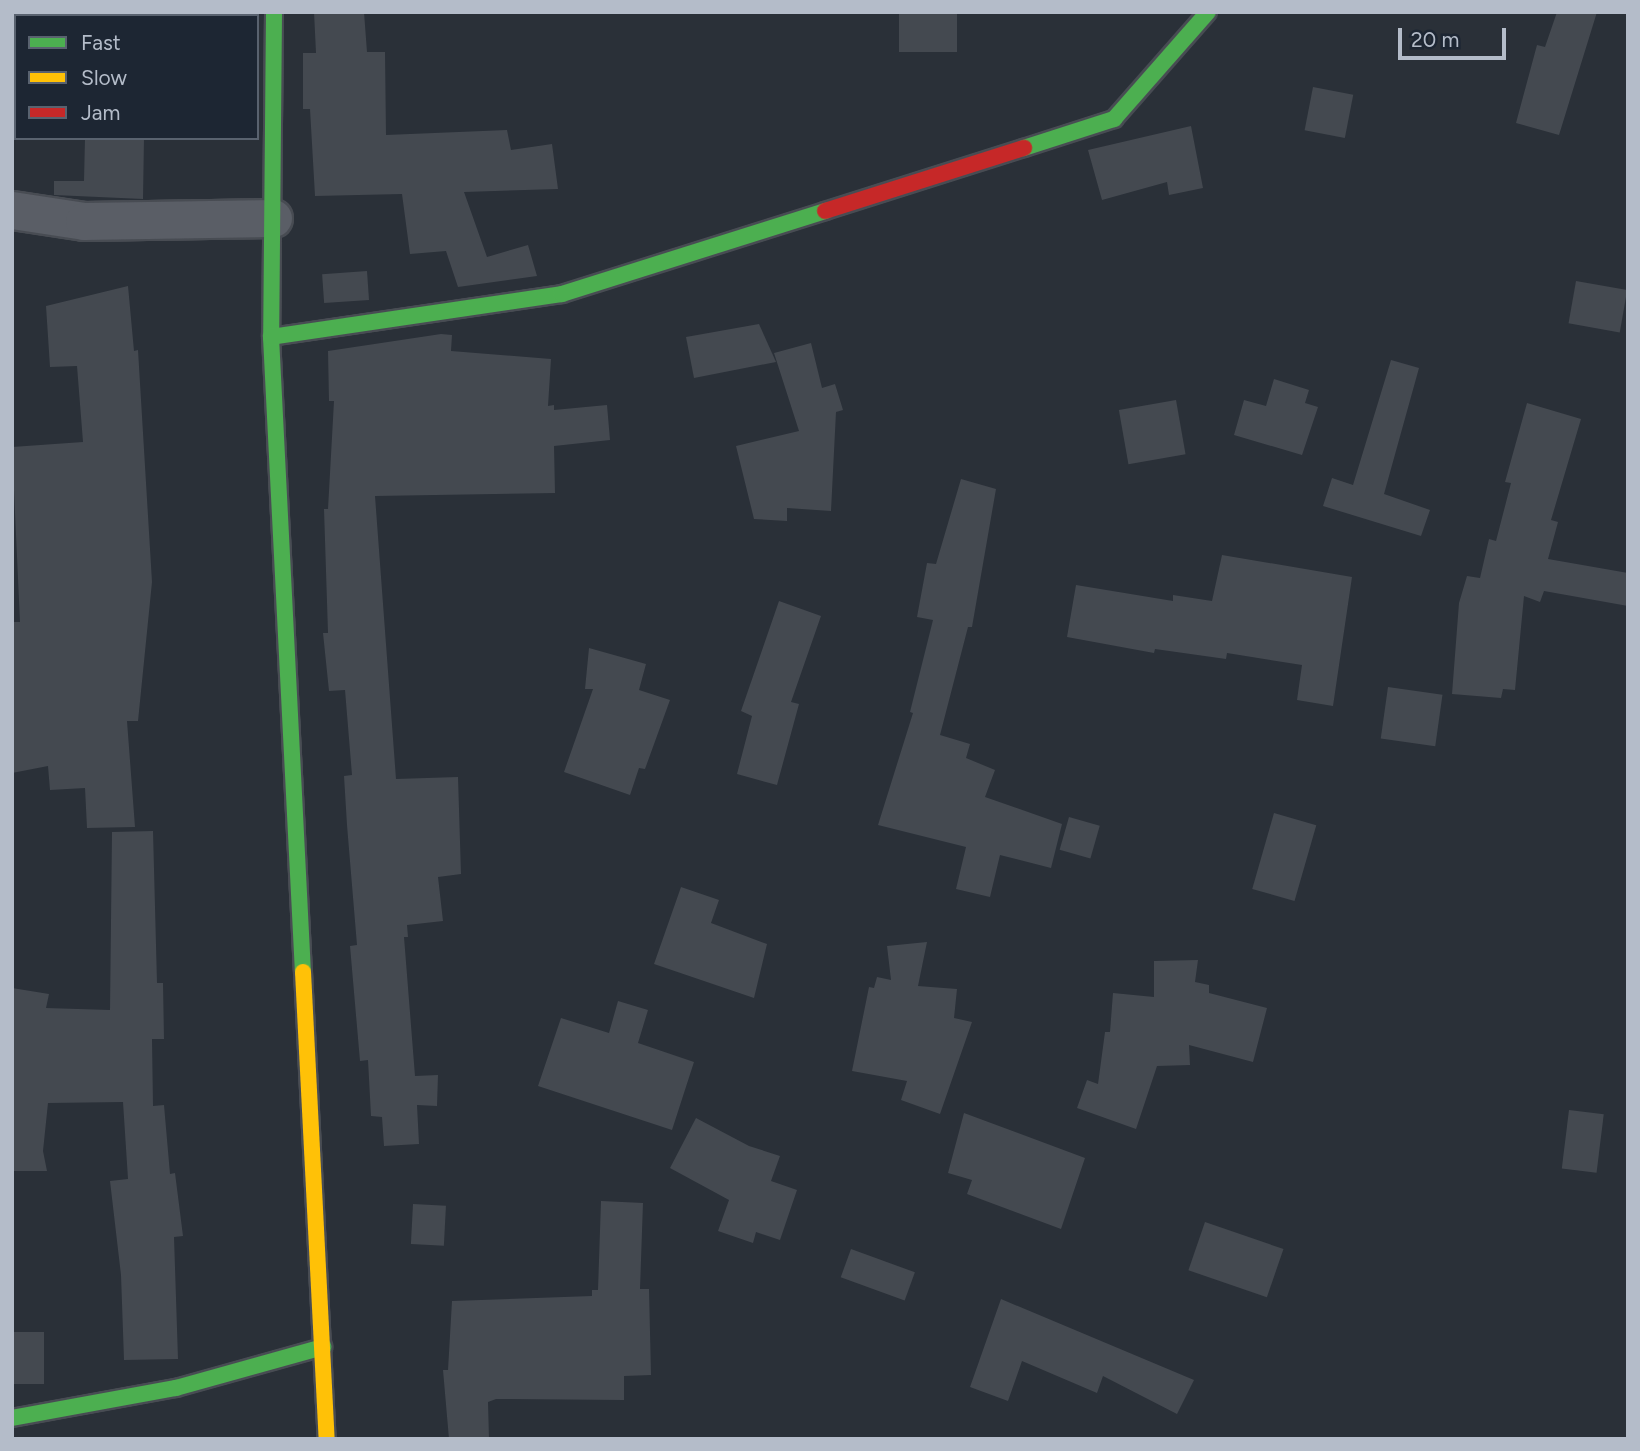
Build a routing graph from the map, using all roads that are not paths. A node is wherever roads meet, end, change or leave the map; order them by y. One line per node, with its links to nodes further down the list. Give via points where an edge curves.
1 (274, 12): 4 (street)
2 (1208, 12): 5 (street, via 1114,119 562,294)
3 (12, 210): 4 (street, via 84,220)
4 (273, 218): 5 (street)
5 (271, 337): 6 (street)
6 (323, 1347): 7 (street, via 176,1388); 8 (street)
7 (12, 1418)
8 (327, 1439)

